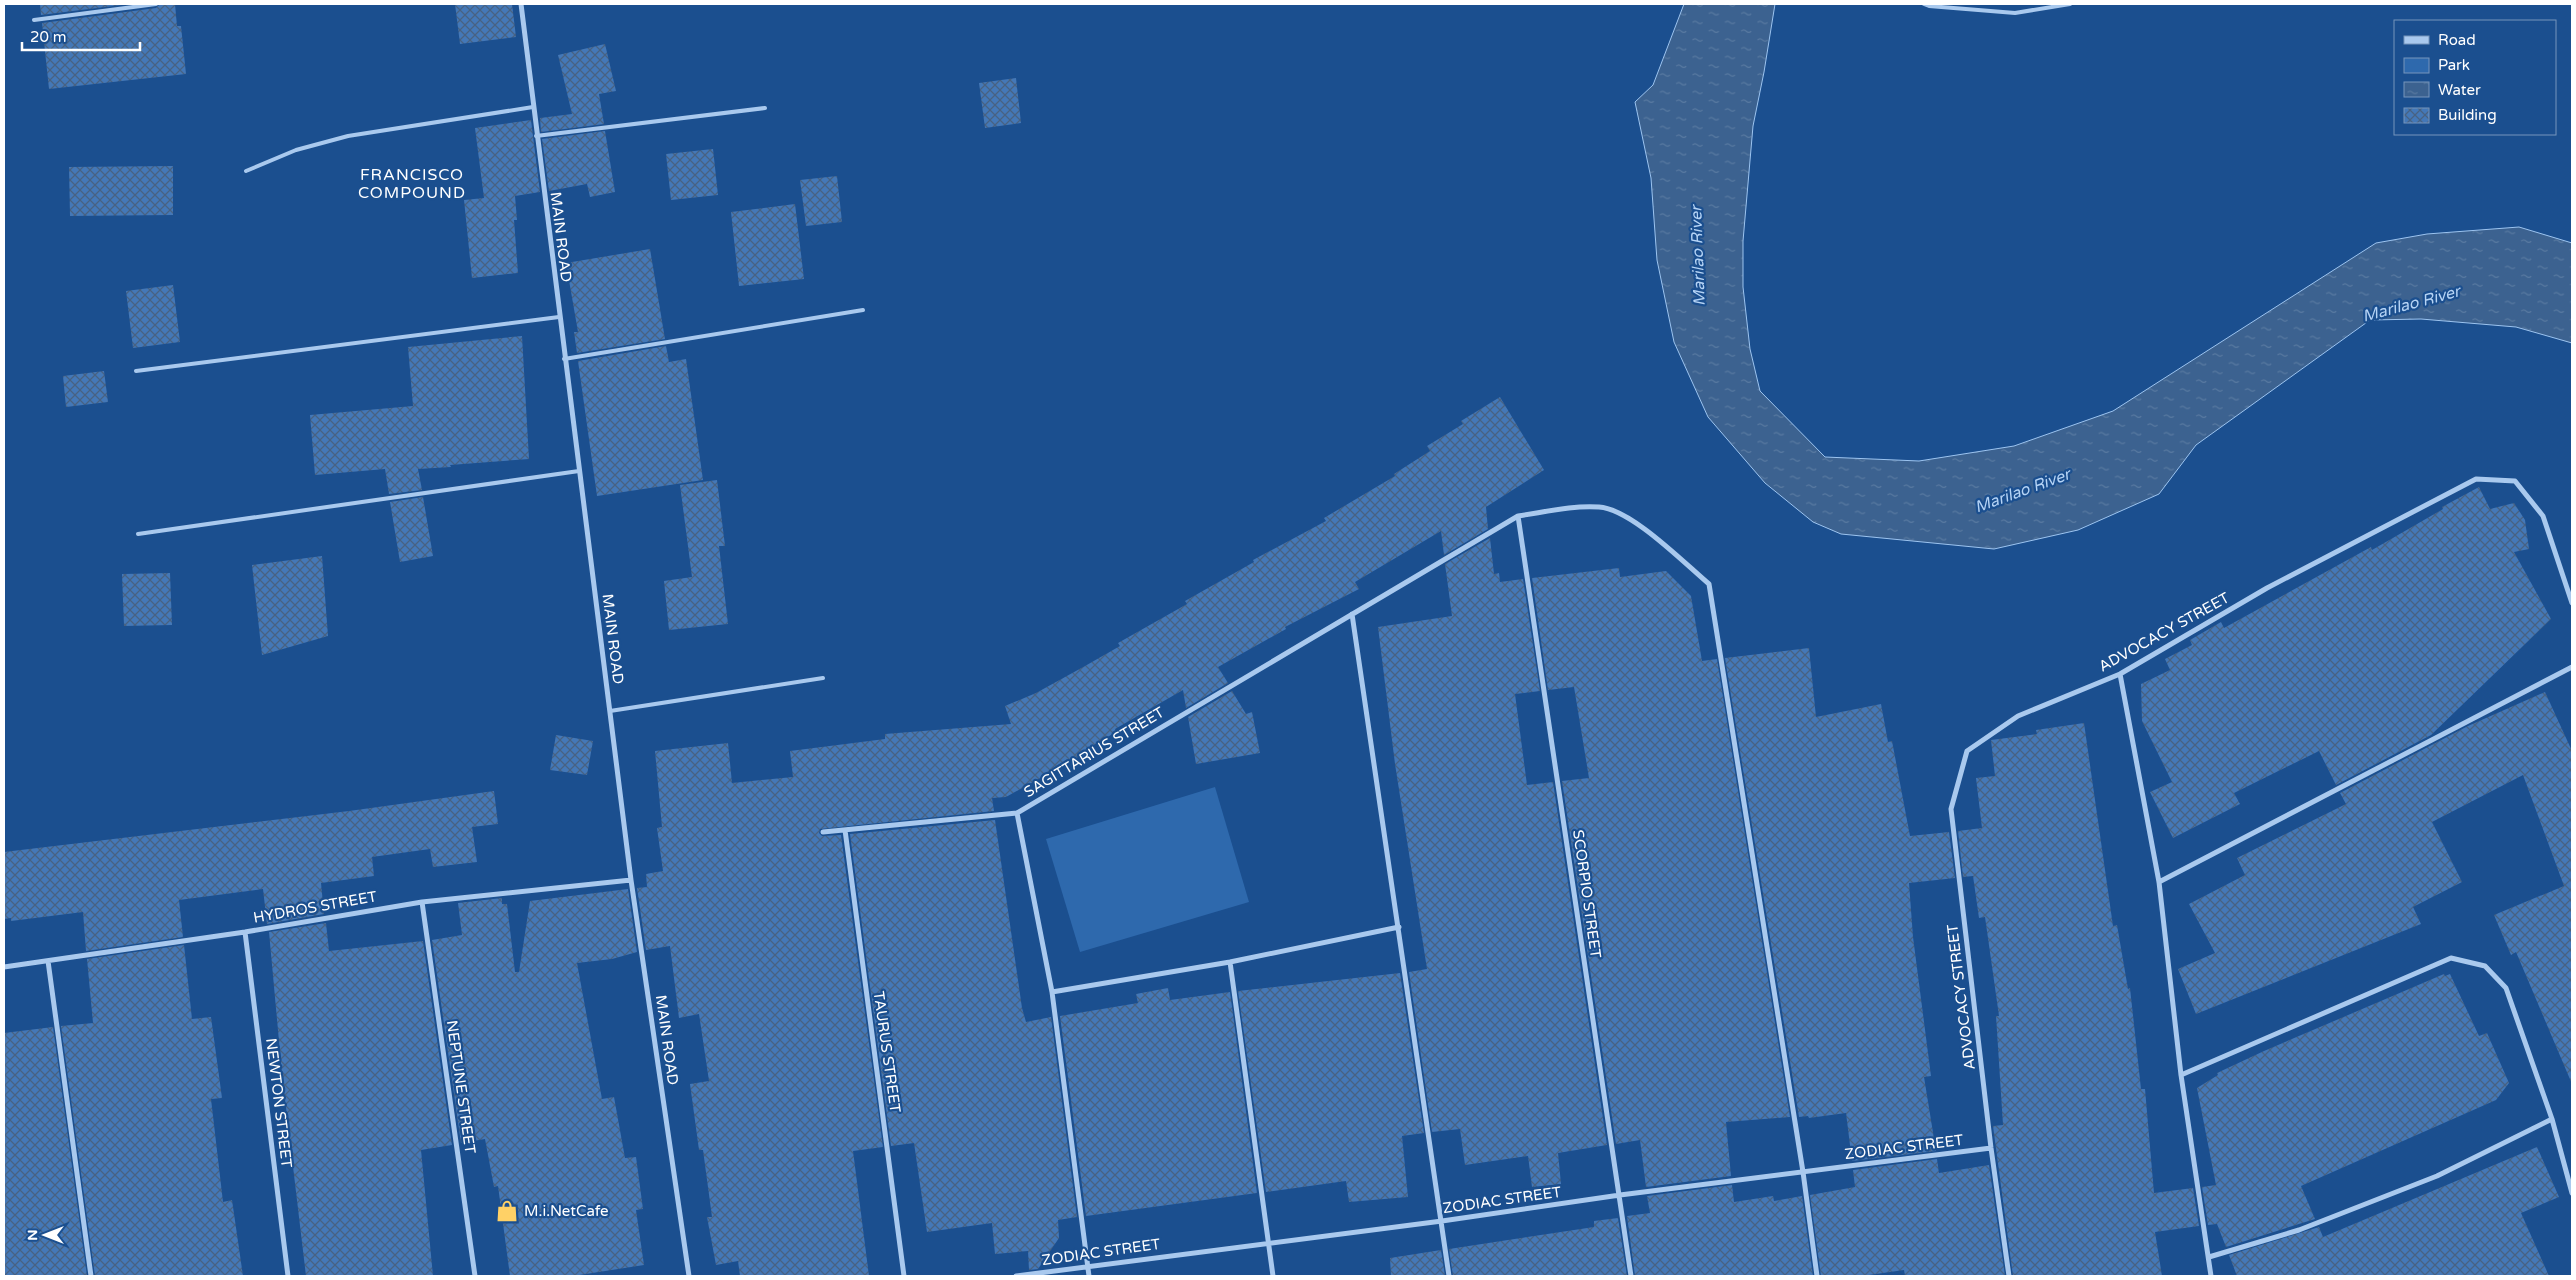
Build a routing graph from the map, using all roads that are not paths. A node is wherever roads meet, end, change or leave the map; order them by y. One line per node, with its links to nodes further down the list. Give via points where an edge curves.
1 (156, 4): 5 (lane)
2 (521, 4): 6 (street, MAIN ROAD)
3 (1924, 4): 4 (lane, via 2015,13)
4 (2070, 4)
5 (34, 20)
6 (533, 107): 8 (street, MAIN ROAD); 9 (lane, via 348,136 296,150)
7 (766, 108): 8 (lane)
8 (536, 136): 11 (street, MAIN ROAD)
9 (246, 171)
10 (863, 310): 12 (lane)
11 (559, 317): 12 (street, MAIN ROAD); 13 (lane)
12 (564, 359): 14 (street, MAIN ROAD)
13 (136, 371)
14 (579, 471): 16 (lane); 22 (street, MAIN ROAD)
15 (1518, 516): 18 (street, SAGITTARIUS STREET); 38 (street, via 1601,507 1629,517 1709,584); 40 (street, SCORPIO STREET)
16 (138, 534)
17 (2572, 603): 20 (street, ADVOCACY STREET, via 2543,516 2515,481 2476,479 2267,588)
18 (1352, 614): 23 (street, SAGITTARIUS STREET); 29 (street)
19 (2572, 667): 27 (street)
20 (2120, 674): 27 (street); 37 (street, ADVOCACY STREET, via 2018,716 1967,751 1951,809)
21 (823, 678): 22 (lane)
22 (610, 711): 26 (street, MAIN ROAD)
23 (1017, 813): 24 (street, SAGITTARIUS STREET); 34 (street)
24 (845, 830): 25 (street, SAGITTARIUS STREET); 49 (street, TAURUS STREET)
25 (823, 832)
26 (631, 880): 28 (street, HYDROS STREET); 48 (street, MAIN ROAD)
27 (2159, 882): 35 (street)
28 (422, 902): 30 (street, HYDROS STREET); 47 (street, NEPTUNE STREET)
29 (1398, 927): 32 (street); 41 (street)
30 (244, 932): 31 (street, HYDROS STREET); 46 (street, NEWTON STREET)
31 (48, 960): 33 (street, HYDROS STREET); 45 (street)
32 (1230, 962): 34 (street); 42 (street)
33 (4, 967)
34 (1052, 992): 44 (street)
35 (2181, 1075): 36 (street, via 2451,958 2485,966 2506,988); 43 (street)
36 (2552, 1119): 39 (street); 43 (street, via 2437,1176 2299,1230)
37 (1991, 1148): 38 (street, ZODIAC STREET); 56 (street, ADVOCACY STREET)
38 (1803, 1172): 40 (street, ZODIAC STREET); 55 (street)
39 (2572, 1193)
40 (1620, 1195): 41 (street, ZODIAC STREET); 54 (street, SCORPIO STREET)
41 (1442, 1221): 42 (street, ZODIAC STREET); 53 (street)
42 (1268, 1243): 44 (street, ZODIAC STREET); 52 (street)
43 (2209, 1257): 57 (street)
44 (1088, 1266): 50 (street, ZODIAC STREET); 51 (street)
45 (91, 1276)
46 (288, 1276)
47 (475, 1276)
48 (689, 1276)
49 (904, 1276)
50 (1016, 1276)
51 (1089, 1276)
52 (1272, 1276)
53 (1449, 1276)
54 (1631, 1276)
55 (1817, 1276)
56 (2009, 1276)
57 (2211, 1276)

